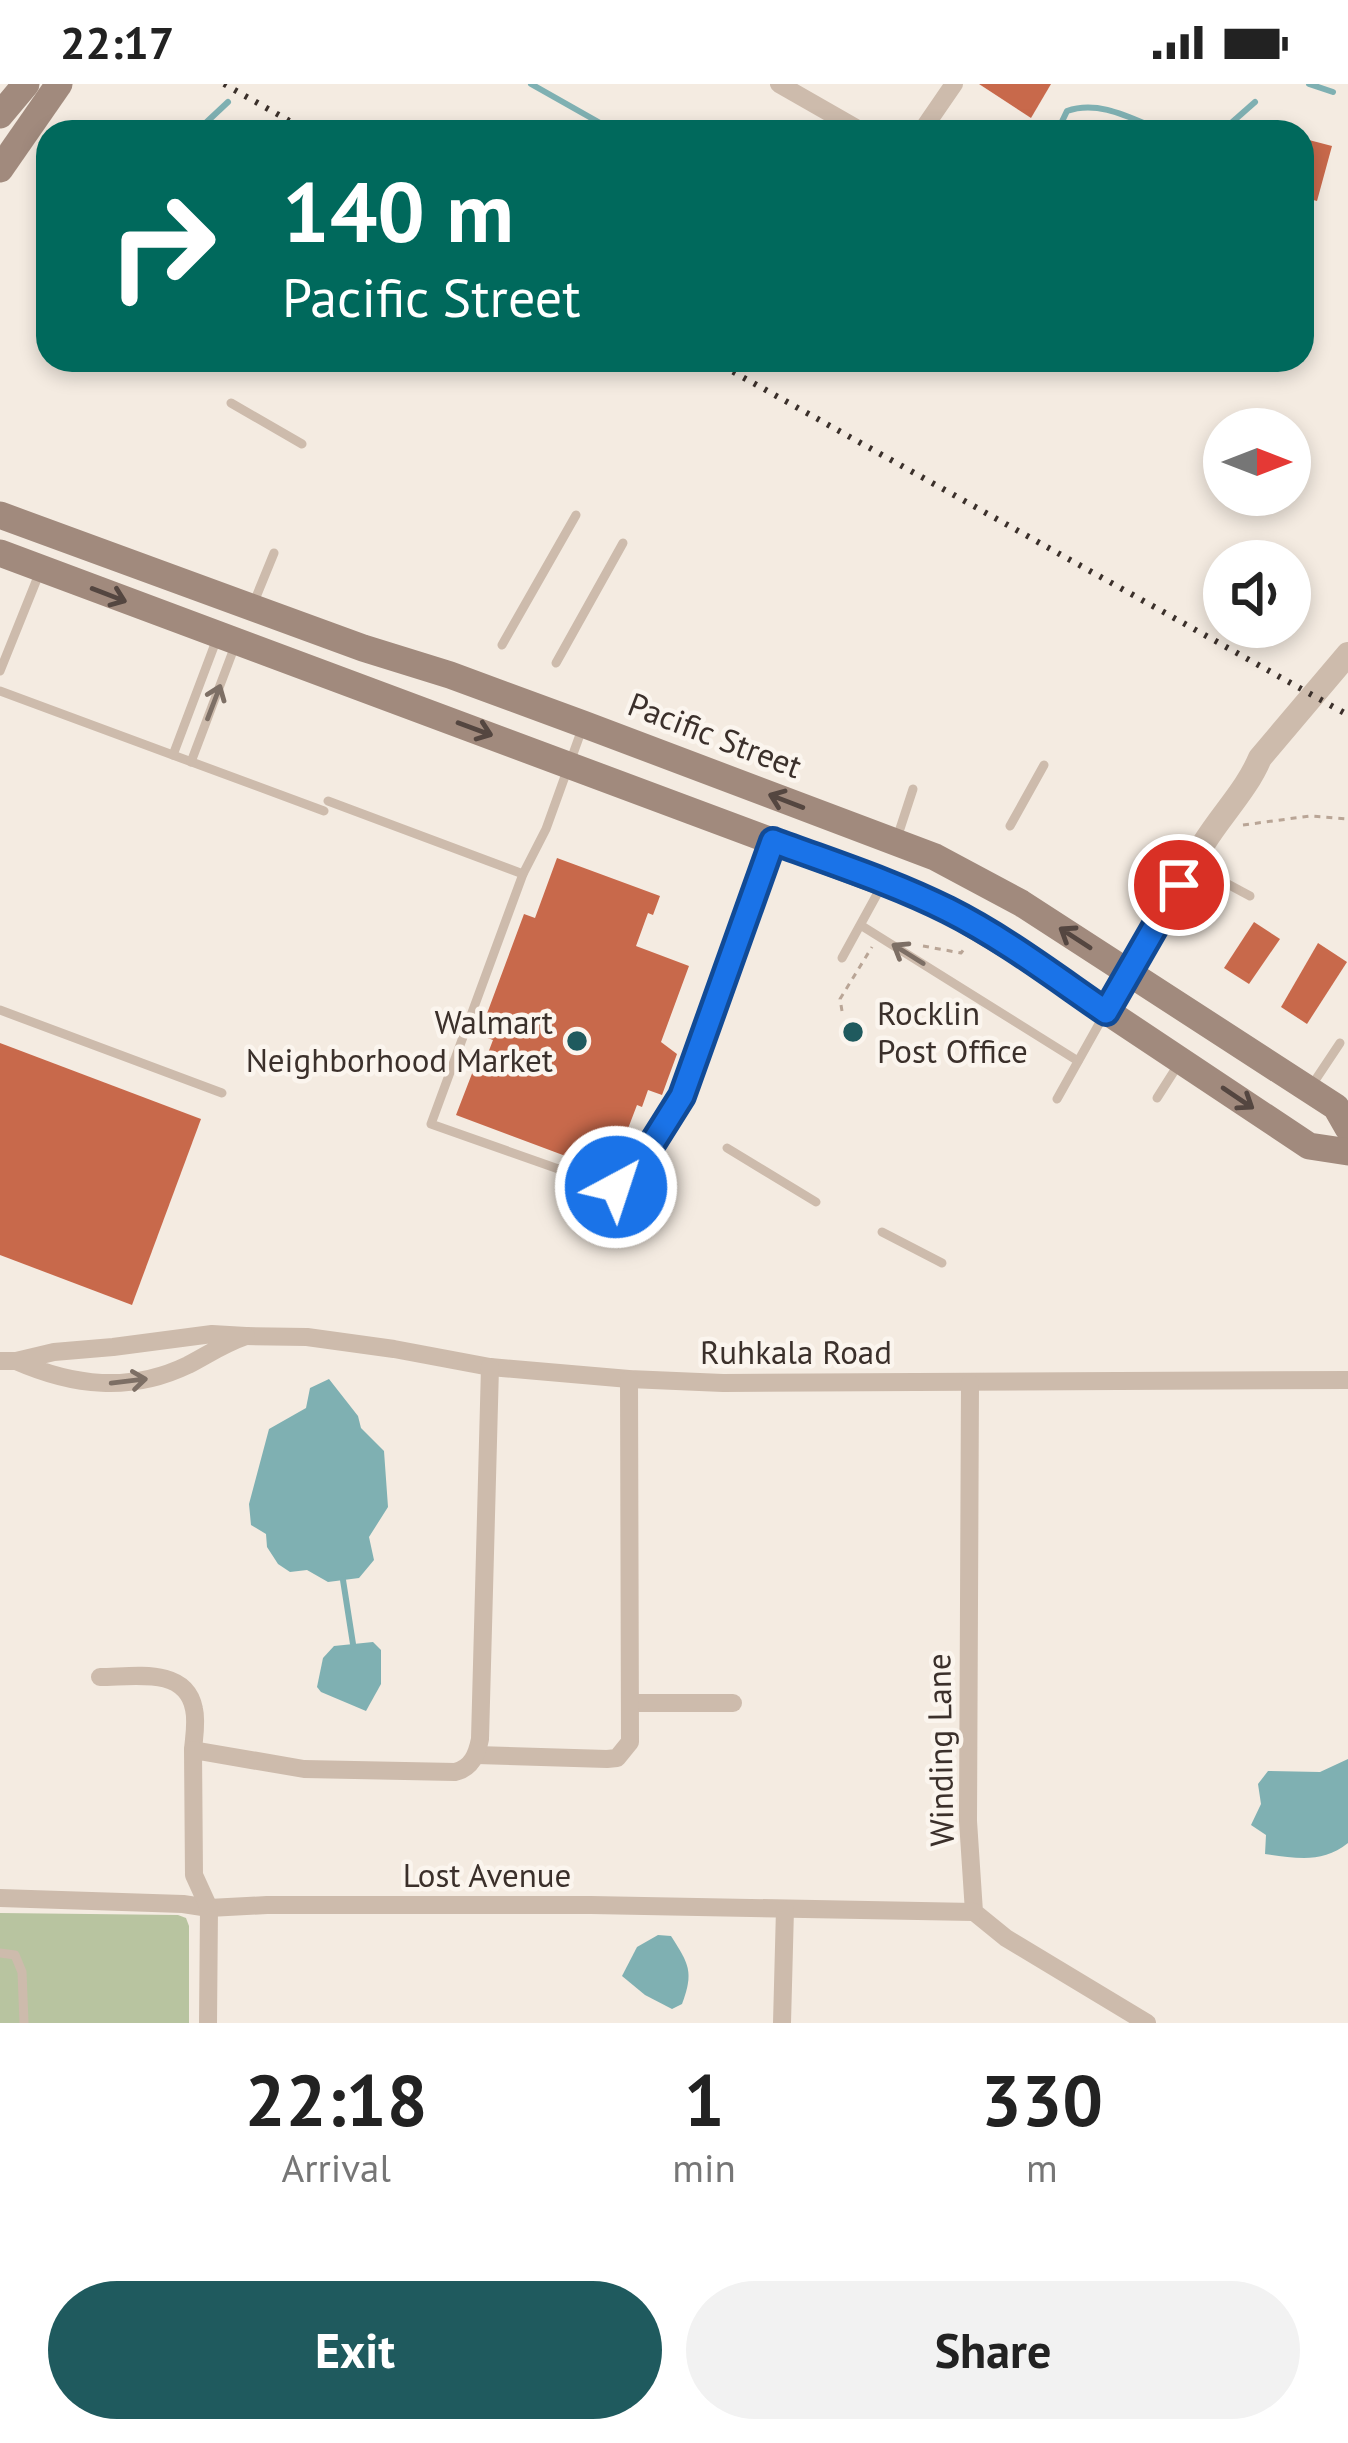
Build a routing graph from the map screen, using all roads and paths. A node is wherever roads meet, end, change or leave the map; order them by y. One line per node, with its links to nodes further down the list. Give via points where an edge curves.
1 (26, 84): 5 (main road)
2 (59, 84): 8 (main road)
3 (779, 84): 6 (street)
4 (954, 84): 7 (street)
5 (0, 115)
6 (842, 120)
7 (929, 120)
8 (0, 169)
9 (231, 403): 10 (lane)
10 (302, 444)
11 (6, 513): 17 (main road, Pacific Street)
12 (576, 515): 19 (lane)
13 (623, 543): 22 (lane)
14 (0, 553): 16 (main road)
15 (274, 553): 17 (lane)
16 (41, 569): 18 (main road, one-way to 18); 23 (lane)
17 (252, 607): 20 (main road, Pacific Street)
18 (227, 639): 20 (main road, via 250,626 333,655); 27 (lane); 28 (lane, one-way to 18); 29 (main road, one-way to 29)
19 (502, 645)
20 (363, 648): 26 (main road, Pacific Street)
21 (1348, 653): 31 (street)
22 (556, 664)
23 (0, 671)
24 (1348, 672): 31 (street)
25 (0, 691): 27 (lane)
26 (584, 724): 29 (lane); 37 (main road, Pacific Street, one-way to 26)
27 (173, 755): 28 (lane)
28 (191, 762): 39 (lane)
29 (571, 764): 36 (main road); 39 (lane)
30 (1044, 765): 35 (lane)
31 (1252, 776): 34 (street)
32 (913, 789): 37 (lane)
33 (1348, 819): 34 (path)
34 (1220, 820): 38 (street)
35 (1010, 826)
36 (773, 841): 39 (lane, via 682,1096 628,1182 616,1187 431,1124); 40 (main road)
37 (896, 841): 44 (main road, Pacific Street, one-way to 37, via 982,879)
38 (1191, 864): 41 (lane); 44 (street)
39 (523, 874)
40 (884, 883): 42 (lane); 46 (main road, via 964,920)
41 (1250, 896)
42 (862, 926): 43 (lane); 48 (lane, one-way to 42)
43 (842, 958)
44 (1129, 972): 46 (street); 50 (main road, Pacific Street)
45 (0, 1010): 51 (lane)
46 (1106, 1012): 48 (lane); 49 (main road)
47 (1340, 1042): 50 (lane)
48 (1078, 1060): 53 (lane)
49 (1181, 1060): 52 (lane); 56 (main road, one-way to 56, via 1309,1146)
50 (1309, 1089): 54 (main road, Pacific Street, via 1336,1107)
51 (222, 1093)
52 (1156, 1098)
53 (1058, 1100)
54 (1348, 1128)
55 (727, 1148): 57 (lane)
56 (1348, 1152)
57 (816, 1202)
58 (883, 1232): 59 (lane)
59 (942, 1263)
60 (246, 1336): 61 (street, Ruhkala Road); 61 (street, Ruhkala Road, one-way to 60, via 64,1379 126,1384); 62 (street, Ruhkala Road, via 307,1337)
61 (8, 1361)
62 (490, 1367): 63 (street, Ruhkala Road); 70 (street)
63 (629, 1379): 65 (street, Ruhkala Road); 67 (street)
64 (1348, 1380): 65 (street, Ruhkala Road)
65 (970, 1383): 74 (street, Winding Lane)
66 (100, 1677): 69 (street, via 174,1679 195,1712)
67 (630, 1703): 68 (street); 70 (street, via 630,1742 617,1758)
68 (733, 1703)
69 (193, 1750): 70 (street, via 304,1769 455,1772); 72 (street, via 194,1875)
70 (476, 1754)
71 (0, 1898): 72 (street, Lost Avenue)
72 (209, 1908): 73 (street, Lost Avenue); 77 (street)
73 (784, 1909): 74 (street, Lost Avenue); 78 (street)
74 (974, 1912): 79 (street)
75 (0, 1953): 76 (lane, via 15,1955 22,1972)
76 (24, 2023)
77 (208, 2023)
78 (782, 2023)
79 (1147, 2023)

